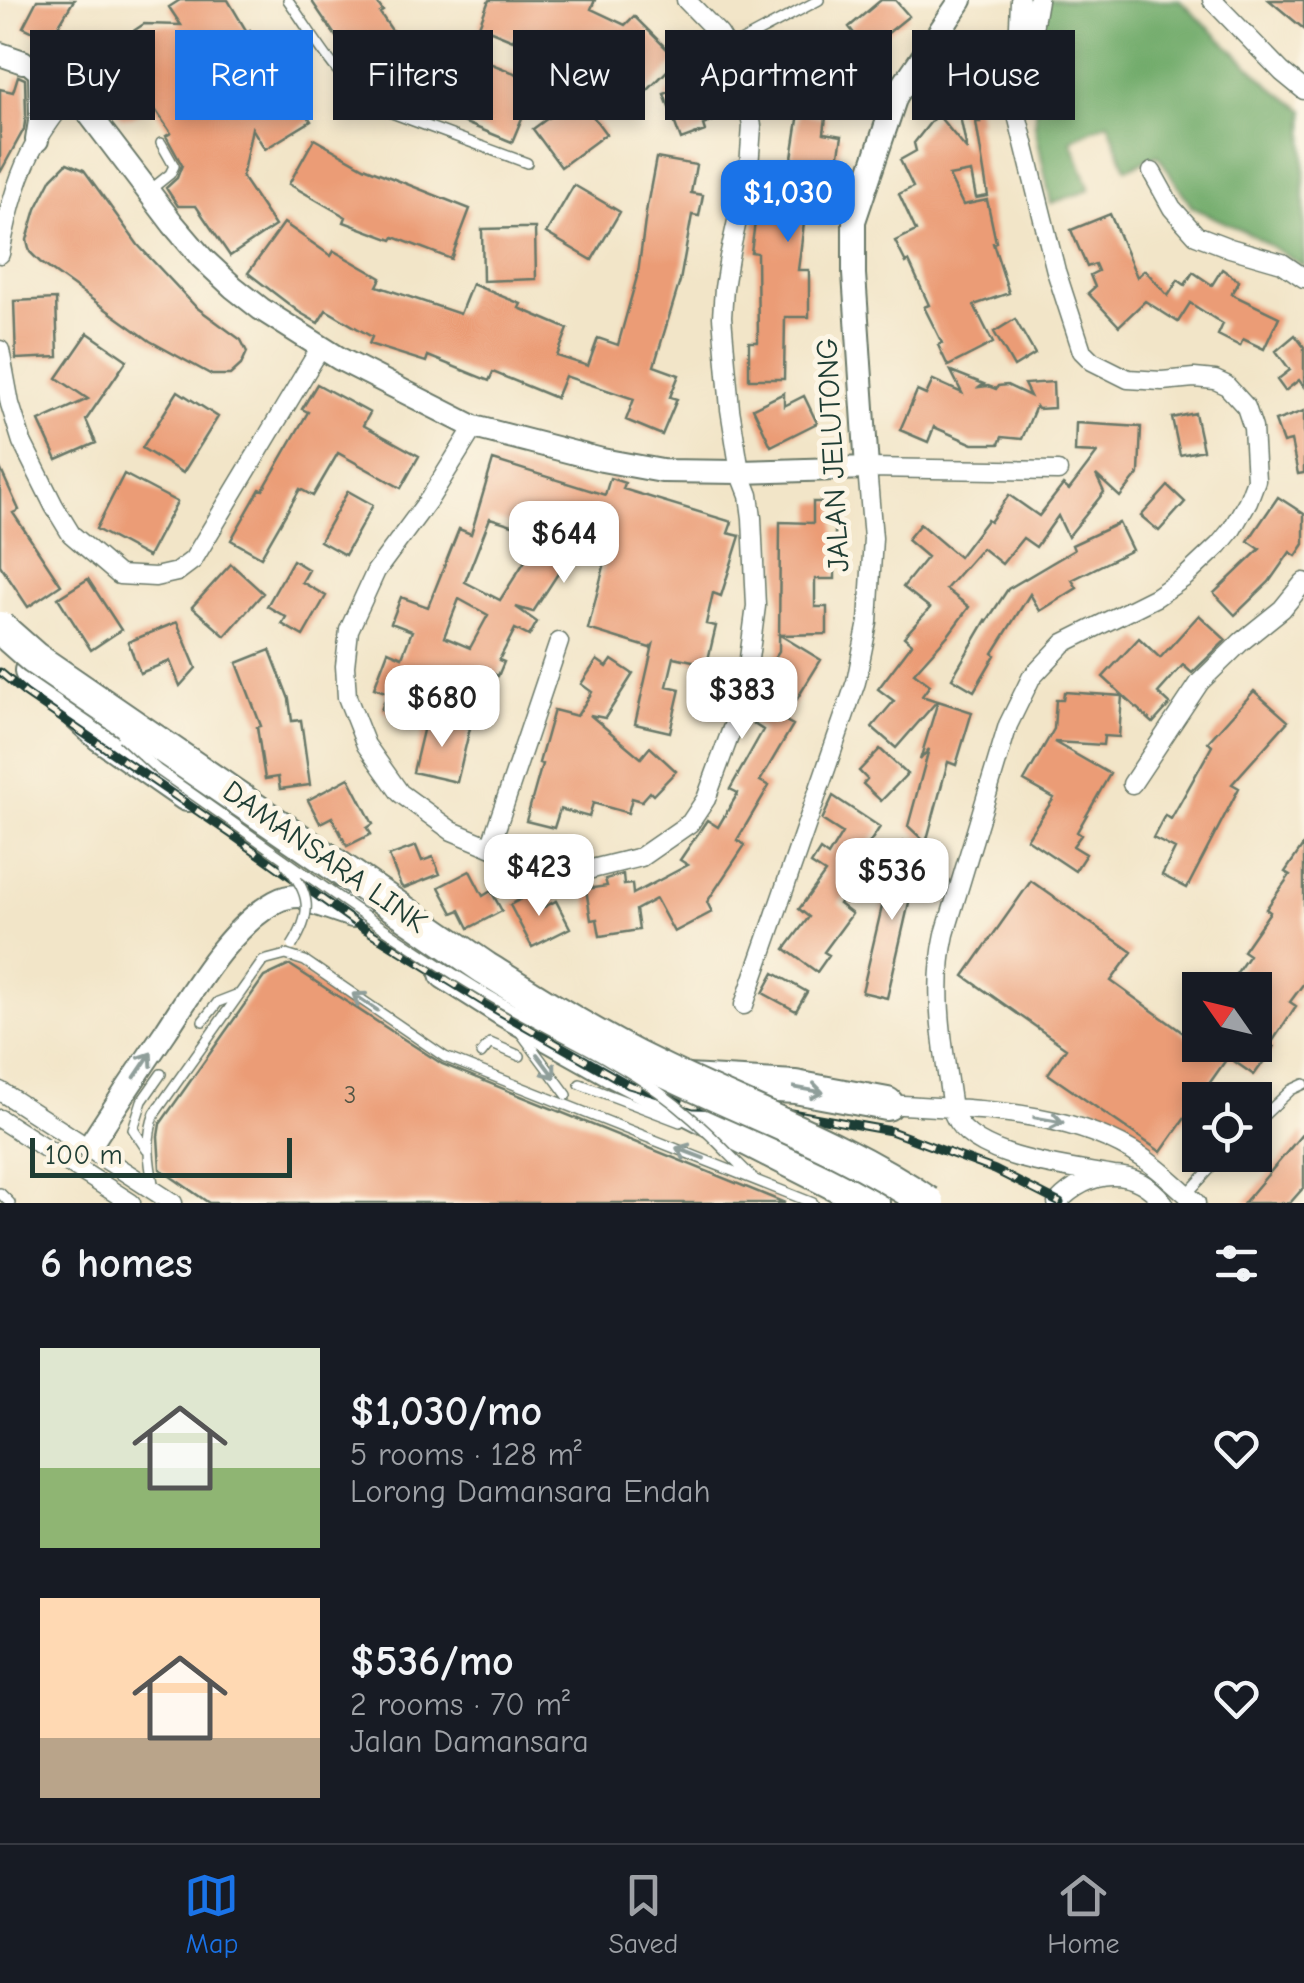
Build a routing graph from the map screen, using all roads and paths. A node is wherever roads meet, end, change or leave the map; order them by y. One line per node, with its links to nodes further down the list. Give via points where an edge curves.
1 (288, 0): 24 (lane, via 363,99)
2 (686, 0): 9 (street)
3 (819, 0): 10 (lane)
4 (961, 0): 21 (street, JALAN JELUTONG, via 896,96)
5 (975, 0): 21 (street, JALAN JELUTONG)
6 (1020, 0): 11 (street)
7 (1038, 0): 12 (street)
8 (1212, 0): 15 (street)
9 (715, 30)
10 (763, 30)
11 (1020, 30)
12 (1033, 30)
13 (0, 54): 14 (street)
14 (30, 66)
15 (1304, 90)
16 (41, 120): 22 (street)
17 (51, 120): 22 (street)
18 (94, 120): 26 (street)
19 (751, 120): 34 (street, via 750,167 722,317)
20 (1018, 120): 61 (street, via 1082,350 1128,379 1194,378 1226,386 1246,406 1254,428 1256,480 1220,545 1156,597 1064,642 1020,700 939,959)
21 (886, 128): 32 (street, JALAN JELUTONG, via 854,221)
22 (37, 140): 27 (street, via 13,196)
23 (160, 143): 26 (lane, via 174,166)
24 (527, 164)
25 (1152, 172): 28 (street, via 1196,236 1282,263)
26 (148, 192): 29 (street, via 233,287)
27 (0, 254)
28 (1304, 278)
29 (321, 347): 30 (street, via 192,560 155,576 119,575 71,534 22,442); 31 (street)
30 (0, 350)
31 (474, 427): 34 (street, via 662,471); 44 (street, via 376,571 349,630 344,666 347,698 366,745 400,794 452,831)
32 (867, 468): 33 (street); 34 (street); 49 (street, JALAN JELUTONG, via 872,554 856,682)
33 (1058, 471)
34 (740, 472): 44 (street, via 752,518 756,606 744,696 706,800 690,823 641,857 592,869 530,864)
35 (1304, 582): 42 (street, via 1200,682)
36 (0, 628): 39 (highway, DAMANSARA LINK, bridge)
37 (0, 640): 39 (highway, DAMANSARA LINK)
38 (559, 642): 44 (street)
39 (33, 664): 40 (lane, bridge); 46 (highway, via 101,735); 55 (highway, DAMANSARA LINK, via 204,794 496,992); 64 (highway, DAMANSARA LINK, bridge, via 484,968 596,1036)
40 (103, 720)
41 (117, 732): 43 (lane, bridge, via 158,770)
42 (1132, 784)
43 (262, 843): 47 (lane, bridge, via 305,893 308,912); 71 (lane, bridge, via 415,950 658,1092)
44 (490, 847)
45 (312, 897): 46 (highway); 65 (street, one-way to 45, via 231,941 279,899)
46 (353, 911): 50 (highway)
47 (289, 950): 48 (lane, via 262,961); 71 (lane, one-way to 47, via 446,1057)
48 (238, 994): 51 (lane, via 218,1002); 66 (lane, via 155,1113)
49 (744, 1005)
50 (506, 1011): 59 (lane, one-way to 59); 67 (highway)
51 (203, 1021)
52 (482, 1054): 53 (lane, via 490,1042)
53 (520, 1056)
54 (161, 1074): 66 (lane, via 133,1130)
55 (643, 1075): 60 (highway, one-way to 60, via 795,1087); 81 (highway, DAMANSARA LINK)
56 (580, 1084): 67 (lane)
57 (1304, 1084): 62 (lane)
58 (0, 1091): 65 (street)
59 (568, 1095)
60 (887, 1104): 61 (street)
61 (952, 1108): 70 (street, via 960,1125 1004,1153); 74 (street, one-way to 74, via 1054,1119 1089,1130 1142,1157)
62 (1272, 1108)
63 (0, 1119): 68 (street)
64 (780, 1124): 80 (highway, bridge); 82 (highway, DAMANSARA LINK, bridge, via 844,1152)
65 (89, 1147): 68 (street); 72 (street)
66 (148, 1152): 72 (lane)
67 (800, 1165): 79 (highway)
68 (76, 1168): 76 (street)
69 (1211, 1172): 74 (lane)
70 (1114, 1176): 83 (street, via 1080,1184); 84 (street, via 1152,1188)
71 (753, 1178): 78 (lane)
72 (155, 1191): 77 (street)
73 (0, 1193): 75 (lane)
74 (1192, 1199)
75 (10, 1203)
76 (132, 1203)
77 (173, 1203)
78 (813, 1203)
79 (873, 1203)
80 (888, 1203)
81 (900, 1203)
82 (928, 1203)
83 (1057, 1203)
84 (1164, 1203)

